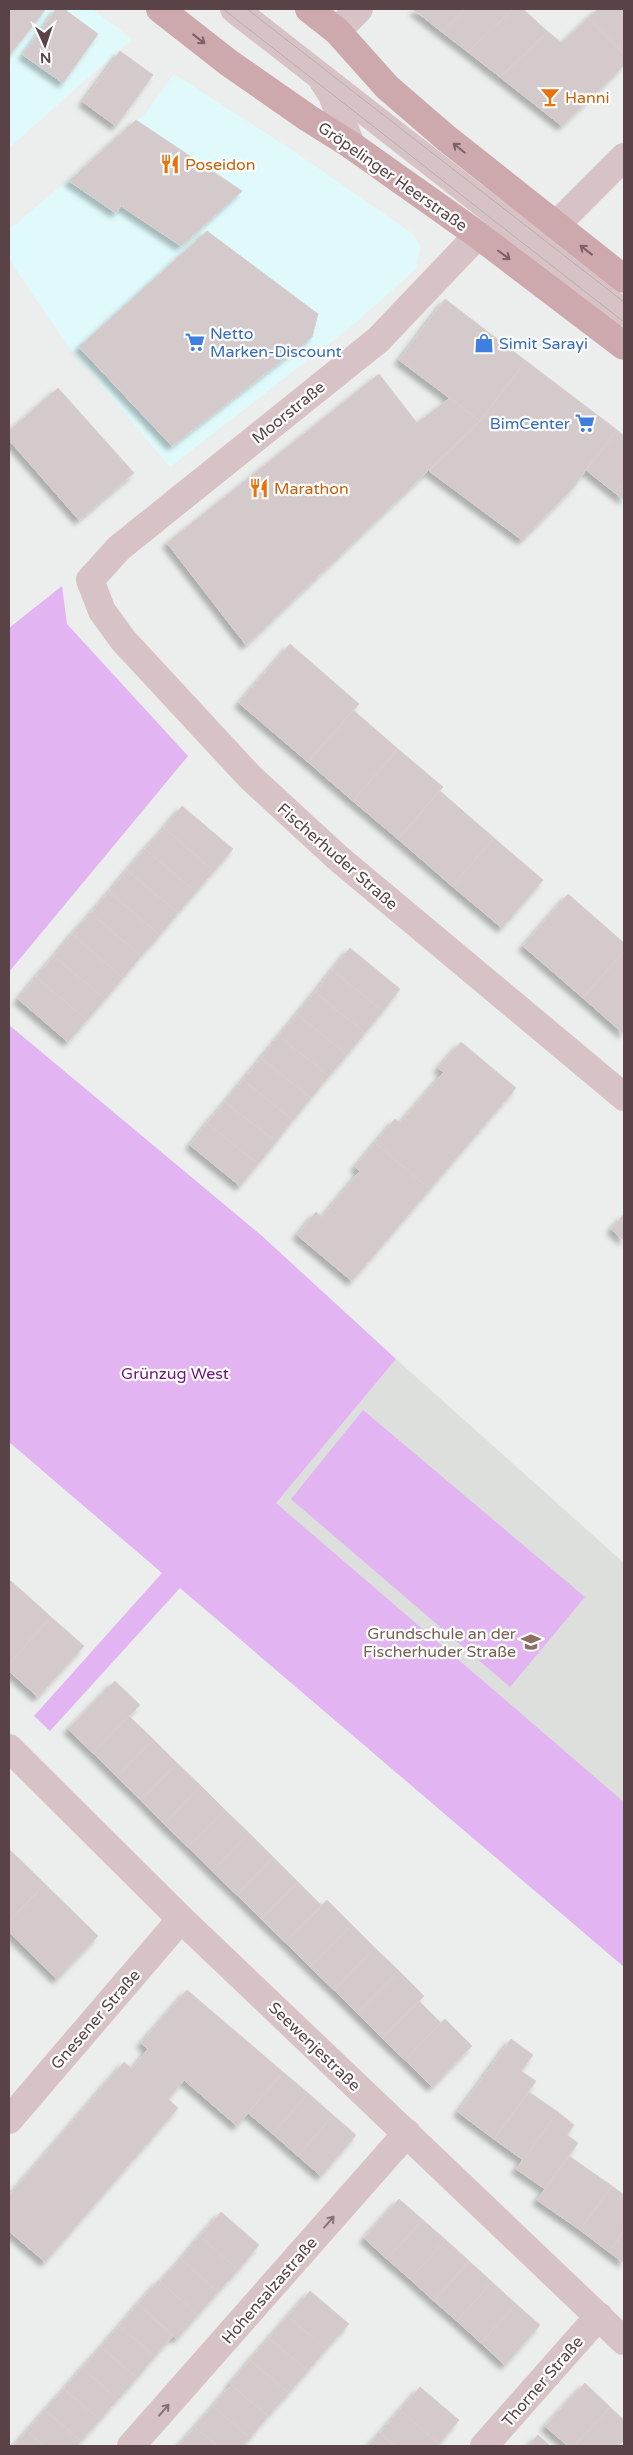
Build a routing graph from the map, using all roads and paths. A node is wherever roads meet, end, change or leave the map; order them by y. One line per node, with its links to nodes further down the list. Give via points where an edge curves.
1 (160, 9): 7 (main road, Gröpelinger Heerstraße, one-way to 7, via 229,63)
2 (234, 9): 6 (street)
3 (309, 9): 5 (main road)
4 (359, 9): 5 (street)
5 (337, 31): 9 (main road, one-way to 5, via 388,87)
6 (320, 75): 7 (street, via 332,95); 12 (street)
7 (351, 145): 10 (main road, Gröpelinger Heerstraße)
8 (624, 157): 9 (street)
9 (554, 226): 11 (main road, one-way to 9)
10 (478, 235): 13 (main road, Gröpelinger Heerstraße, one-way to 13); 14 (street, Moorstraße, via 378,340 119,548)
11 (624, 279)
12 (624, 313)
13 (624, 346)
14 (90, 580): 15 (street, Fischerhuder Straße, via 102,611 123,640 250,776 338,858)
15 (624, 1097)
16 (9, 1748): 17 (street, Seewenjestraße)
17 (181, 1919): 18 (street, Gnesener Straße); 19 (street, Seewenjestraße)
18 (9, 2120)
19 (407, 2133): 20 (street, Seewenjestraße); 22 (street, Hohensalzastraße, one-way to 19)
20 (599, 2316): 21 (street, Seewenjestraße); 23 (street, Thorner Straße)
21 (624, 2341)
22 (131, 2446)
23 (484, 2446)

